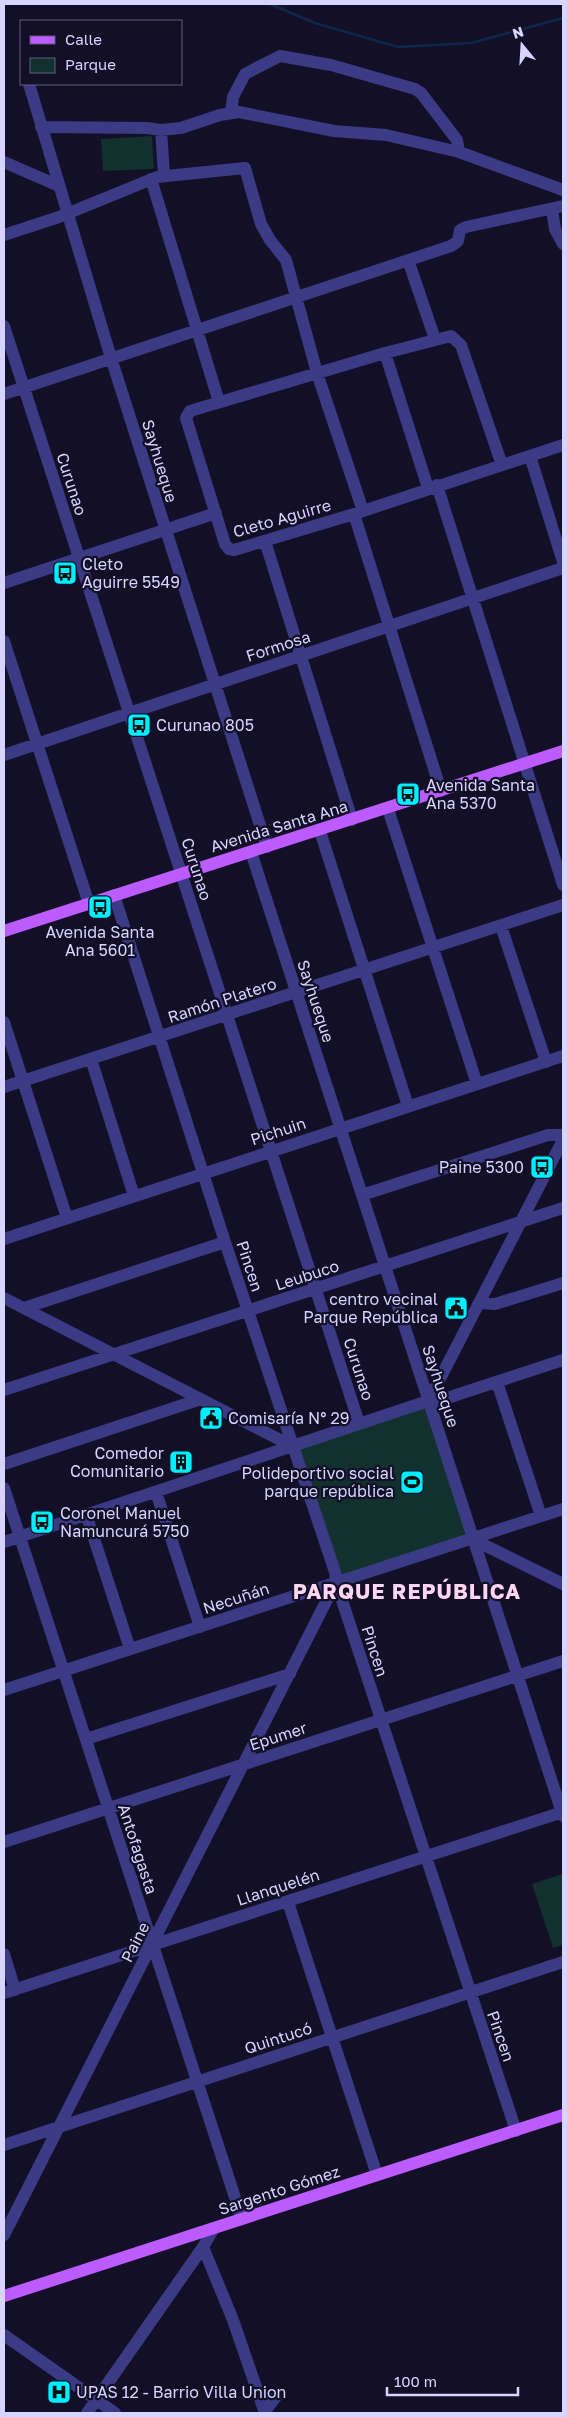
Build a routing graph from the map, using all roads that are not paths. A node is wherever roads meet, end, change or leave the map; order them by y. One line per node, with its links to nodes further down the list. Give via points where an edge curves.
1 (29, 85): 3 (street, Sayhueque)
2 (231, 112): 4 (street, via 181,128); 5 (street, via 334,131 382,134); 5 (street, via 233,97 250,69 280,56 300,59 415,89 457,140)
3 (42, 127): 4 (street); 9 (street, Sayhueque)
4 (161, 130): 7 (street)
5 (459, 152): 10 (street)
6 (4, 162): 9 (street)
7 (164, 175): 8 (street); 16 (street, via 241,168 247,171 259,216 266,233 286,260)
8 (151, 179): 12 (street); 18 (street)
9 (59, 186): 12 (street, Sayhueque)
10 (563, 190)
11 (557, 208): 14 (street, via 556,229); 15 (street, via 466,227 460,230 458,241 451,246)
12 (67, 213): 13 (street); 21 (street, Sayhueque)
13 (4, 235)
14 (563, 244)
15 (408, 260): 16 (street); 19 (street)
16 (296, 297): 18 (street); 22 (street)
17 (4, 326): 23 (street, Curunao)
18 (197, 331): 21 (street); 25 (street)
19 (435, 339): 20 (street); 28 (street, via 450,336 461,345)
20 (385, 353): 22 (street); 29 (street)
21 (111, 358): 23 (street); 32 (street, Sayhueque)
22 (317, 373): 25 (street); 31 (street)
23 (23, 388): 24 (street); 34 (street, Curunao)
24 (4, 394)
25 (219, 402): 30 (street, via 190,412 186,418)
26 (563, 445): 27 (street, Cleto Aguirre)
27 (530, 456): 28 (street, Cleto Aguirre); 35 (street)
28 (502, 465): 29 (street, Cleto Aguirre)
29 (433, 487): 31 (street, Cleto Aguirre); 38 (street)
30 (216, 513): 32 (street, Cleto Aguirre); 33 (street, Cleto Aguirre, via 229,549)
31 (358, 513): 33 (street, Cleto Aguirre); 39 (street)
32 (165, 530): 34 (street, Cleto Aguirre); 42 (street, Sayhueque)
33 (265, 541): 41 (street)
34 (80, 558): 37 (street, Cleto Aguirre); 43 (street, Curunao)
35 (563, 562)
36 (563, 568): 38 (street, Formosa)
37 (4, 583)
38 (474, 598): 39 (street, Formosa); 47 (street)
39 (388, 628): 41 (street, Formosa); 48 (street)
40 (4, 641): 44 (street)
41 (301, 655): 42 (street, Formosa); 50 (street)
42 (215, 684): 43 (street, Formosa); 52 (street, Sayhueque)
43 (130, 713): 44 (street, Formosa); 54 (street, Curunao)
44 (37, 744): 46 (street, Formosa); 57 (street)
45 (563, 751): 47 (main road, Avenida Santa Ana)
46 (4, 755)
47 (526, 763): 48 (main road, Avenida Santa Ana); 55 (street)
48 (441, 791): 49 (main road, Avenida Santa Ana)
49 (388, 809): 50 (main road, Avenida Santa Ana); 61 (street)
50 (352, 820): 51 (main road, Avenida Santa Ana)
51 (320, 831): 52 (main road, Avenida Santa Ana); 62 (street)
52 (267, 847): 53 (main road, Avenida Santa Ana)
53 (251, 852): 54 (main road, Avenida Santa Ana); 63 (street, Sayhueque)
54 (181, 874): 56 (main road, Avenida Santa Ana); 64 (street, Curunao)
55 (563, 885)
56 (114, 895): 57 (main road, Avenida Santa Ana); 66 (street, Pincen)
57 (89, 904): 60 (main road, Avenida Santa Ana)
58 (563, 905): 59 (street, Ramón Platero)
59 (501, 926): 61 (street, Ramón Platero); 69 (street)
60 (4, 931)
61 (432, 949): 62 (street, Ramón Platero); 71 (street)
62 (364, 970): 63 (street, Ramón Platero); 73 (street)
63 (296, 993): 64 (street, Ramón Platero); 74 (street, Sayhueque)
64 (228, 1015): 66 (street, Ramón Platero); 77 (street, Curunao)
65 (4, 1022): 70 (street)
66 (159, 1037): 68 (street, Ramón Platero); 78 (street, Pincen)
67 (563, 1056): 69 (street, Pichuin)
68 (90, 1059): 70 (street, Ramón Platero); 79 (street)
69 (546, 1062): 71 (street, Pichuin)
70 (22, 1081): 72 (street, Ramón Platero); 82 (street)
71 (477, 1084): 73 (street, Pichuin)
72 (4, 1087)
73 (408, 1106): 74 (street, Pichuin)
74 (340, 1128): 77 (street, Pichuin); 80 (street, Sayhueque)
75 (563, 1135): 80 (street, via 548,1135)
76 (563, 1140): 83 (street)
77 (272, 1151): 78 (street, Pichuin); 88 (street, Curunao)
78 (203, 1174): 79 (street, Pichuin); 85 (street, Pincen)
79 (134, 1196): 82 (street, Pichuin)
80 (362, 1196): 86 (street, Sayhueque)
81 (563, 1208): 83 (street, Leubuco)
82 (67, 1218): 84 (street, Pichuin)
83 (521, 1222): 86 (street, Leubuco); 90 (street)
84 (4, 1238)
85 (225, 1242): 91 (street); 92 (street, Pincen)
86 (385, 1266): 88 (street, Leubuco); 98 (street, Sayhueque)
87 (563, 1282): 90 (street, via 495,1304)
88 (316, 1289): 92 (street, Leubuco); 99 (street, Curunao)
89 (4, 1298): 91 (street)
90 (481, 1303): 98 (street)
91 (24, 1308): 93 (street)
92 (248, 1312): 93 (street, Leubuco); 100 (street, Pincen)
93 (111, 1355): 96 (street, Leubuco); 97 (street)
94 (563, 1360): 95 (street)
95 (497, 1382): 98 (street, via 441,1400); 106 (street)
96 (4, 1390)
97 (201, 1399): 100 (street); 101 (street)
98 (429, 1400): 99 (street); 108 (street, Sayhueque)
99 (359, 1423): 100 (street)
100 (292, 1446): 103 (street); 110 (street, Pincen)
101 (4, 1464)
102 (4, 1488): 107 (street, Antofagasta)
103 (156, 1492): 105 (street); 112 (street)
104 (563, 1509): 106 (street, Necuñán)
105 (86, 1514): 107 (street); 113 (street)
106 (541, 1516): 108 (street, Necuñán)
107 (19, 1536): 109 (street); 115 (street, Antofagasta)
108 (472, 1539): 110 (street, Necuñán); 111 (street); 117 (street, Sayhueque)
109 (4, 1542)
110 (336, 1582): 112 (street, Necuñán); 116 (street, Paine); 119 (street, Pincen)
111 (563, 1584)
112 (200, 1626): 113 (street, Necuñán)
113 (130, 1649): 115 (street, Necuñán)
114 (563, 1661): 117 (street, Epumer)
115 (64, 1671): 118 (street, Necuñán); 120 (street, Antofagasta)
116 (290, 1674): 120 (street); 121 (street, Paine)
117 (518, 1676): 119 (street, Epumer); 123 (street, Sayhueque)
118 (4, 1690)
119 (380, 1719): 121 (street, Epumer); 125 (street, Pincen)
120 (86, 1739): 122 (street, Antofagasta)
121 (245, 1764): 122 (street, Epumer); 127 (street, Paine)
122 (107, 1808): 124 (street, Epumer); 127 (street, Antofagasta)
123 (563, 1814): 125 (street, Llanquelén)
124 (4, 1842)
125 (426, 1856): 126 (street, Llanquelén); 131 (street, Pincen)
126 (288, 1902): 127 (street, Llanquelén); 132 (street)
127 (152, 1945): 130 (street, Llanquelén); 133 (street, Antofagasta); 135 (street, Paine)
128 (4, 1954): 130 (street)
129 (563, 1962): 131 (street, Quintucó)
130 (9, 1991)
131 (470, 1993): 132 (street, Quintucó); 136 (street, Pincen)
132 (332, 2037): 133 (street, Quintucó); 138 (street)
133 (196, 2082): 135 (street, Quintucó); 139 (street, Antofagasta)
134 (563, 2115): 136 (main road, Sargento Gómez)
135 (60, 2126): 137 (street, Quintucó); 141 (street, Paine)
136 (516, 2130): 138 (main road, Sargento Gómez)
137 (4, 2145)
138 (377, 2175): 139 (main road, Sargento Gómez)
139 (242, 2219): 140 (main road, Sargento Gómez)
140 (214, 2228): 142 (street); 143 (main road, Sargento Gómez)
141 (4, 2235)
142 (203, 2247): 146 (street); 149 (street, via 233,2320)
143 (4, 2296)
144 (4, 2335): 146 (street)
145 (278, 2394): 149 (street)
146 (97, 2400): 147 (street); 148 (street)
147 (87, 2413)
148 (115, 2413)
149 (265, 2413)

